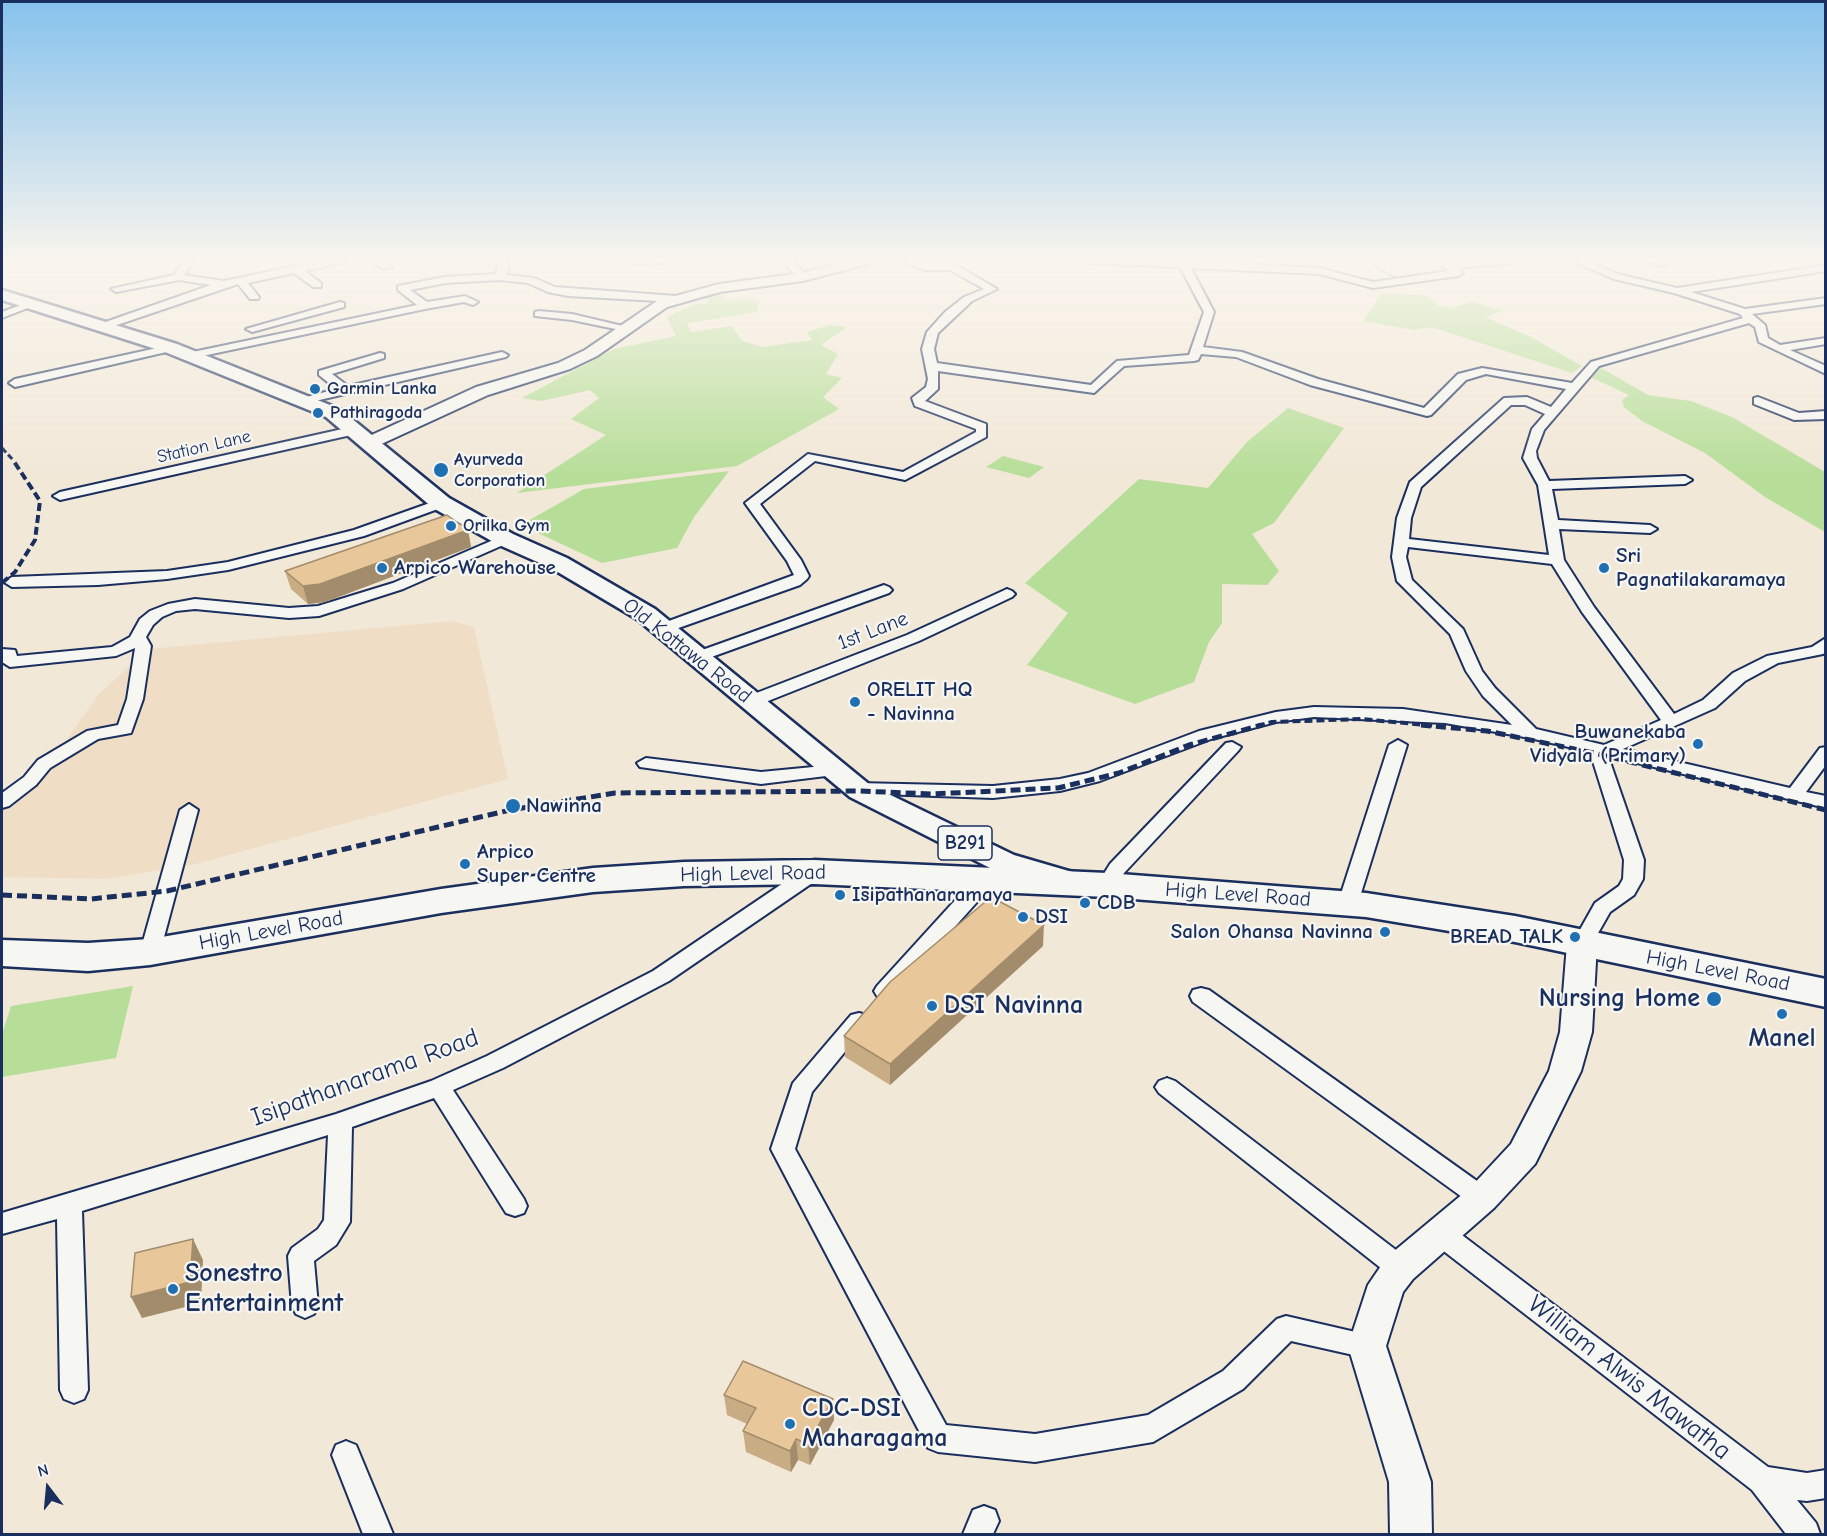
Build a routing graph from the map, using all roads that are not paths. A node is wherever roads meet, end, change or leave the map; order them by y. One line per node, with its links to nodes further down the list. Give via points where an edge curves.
1 (120, 332): 12 (main road, Old Kottawa Road / B291)
2 (249, 332): 12 (street)
3 (288, 332): 12 (street)
4 (621, 332): 24 (street, via 591,354 564,366 482,391)
5 (933, 332): 15 (street, via 928,349)
6 (1203, 332): 11 (street)
7 (1697, 332): 18 (street, via 1595,364)
8 (1761, 332): 10 (street, via 1763,340)
9 (1826, 341): 10 (street)
10 (1778, 349): 16 (street)
11 (1198, 350): 15 (street, via 1194,358 1121,363 1094,389); 18 (street, via 1238,354 1314,382 1427,412 1462,377 1486,370)
12 (179, 352): 17 (street); 20 (main road, Old Kottawa Road / B291)
13 (502, 355): 19 (street)
14 (380, 356): 19 (street, via 323,373)
15 (930, 366): 37 (street, via 932,389 918,398 919,403 982,428 982,434 905,476 813,457 752,503 802,576 795,582)
16 (1826, 371)
17 (15, 383)
18 (1573, 387): 22 (street)
19 (345, 390): 20 (street)
20 (302, 400): 24 (main road, Old Kottawa Road / B291, via 333,414)
21 (1758, 401): 23 (street, via 1798,417)
22 (1551, 412): 26 (street, via 1538,429 1530,451); 32 (street, via 1527,401 1508,401 1414,485)
23 (1826, 415)
24 (364, 436): 27 (street, Station Lane); 28 (main road, Old Kottawa Road / B291)
25 (1685, 480): 26 (street)
26 (1545, 485): 29 (street)
27 (60, 496)
28 (441, 503): 31 (main road, Old Kottawa Road / B291); 34 (street, via 359,533 228,566 121,578)
29 (1552, 524): 30 (street); 33 (street)
30 (1650, 529)
31 (505, 539): 37 (main road, Old Kottawa Road / B291, via 559,563); 38 (street, via 398,586 319,611 290,613 195,604 173,607 146,622)
32 (1402, 542): 33 (street); 44 (street, via 1399,557 1405,581 1457,632 1474,671 1489,692)
33 (1557, 560): 43 (street, via 1587,609)
34 (12, 582)
35 (884, 590): 41 (street)
36 (1007, 594): 42 (street, 1st Lane, via 914,638)
37 (664, 628): 41 (main road, Old Kottawa Road / B291)
38 (139, 639): 40 (street, via 116,651 10,662 9,653); 52 (street, via 143,646 135,699 124,729 93,735 44,764 30,781)
39 (1826, 643): 43 (street, via 1817,651 1773,659 1739,677 1708,704)
40 (2, 654)
41 (697, 657): 42 (main road, Old Kottawa Road / B291)
42 (752, 701): 50 (main road, Old Kottawa Road / B291)
43 (1671, 722): 47 (street)
44 (1530, 733): 47 (street); 50 (street, via 1424,716 1314,712 1204,735 1094,777 1060,785 993,792)
45 (1398, 745): 58 (street)
46 (1232, 747): 57 (street, via 1117,869)
47 (1603, 752): 51 (street); 59 (street, via 1598,754 1634,860 1633,879 1627,890 1602,908)
48 (1826, 752): 51 (street)
49 (646, 763): 50 (street, via 761,778)
50 (846, 779): 57 (main road, Old Kottawa Road / B291, via 1003,862)
51 (1795, 795): 53 (street)
52 (2, 802)
53 (1826, 802)
54 (189, 810): 60 (street)
55 (814, 872): 56 (highway, High Level Road); 60 (highway, High Level Road, via 593,880 441,901); 64 (street, Isipathanarama Road, via 661,976)
56 (986, 879): 57 (highway, High Level Road); 74 (street, via 801,1089 783,1149 938,1438 1035,1448 1154,1428 1233,1380 1286,1328)
57 (1091, 884): 58 (highway, High Level Road)
58 (1348, 903): 59 (highway, High Level Road, via 1455,918)
59 (1582, 944): 62 (highway, High Level Road); 67 (street, via 1576,1032 1565,1071 1523,1154)
60 (150, 952): 61 (highway, High Level Road, via 88,957)
61 (2, 953)
62 (1826, 993)
63 (1201, 996): 67 (street)
64 (439, 1087): 66 (street, Isipathanarama Road); 69 (street)
65 (1167, 1087): 72 (street)
66 (340, 1122): 68 (street, Isipathanarama Road); 73 (street, via 337,1222 327,1237 301,1256)
67 (1482, 1198): 71 (street)
68 (69, 1205): 70 (street, Isipathanarama Road); 75 (street)
69 (516, 1206)
70 (2, 1223)
71 (1441, 1234): 72 (street); 77 (street, William Alwis Mawatha)
72 (1400, 1268): 74 (street, via 1387,1285)
73 (304, 1305)
74 (1367, 1346): 80 (street, via 1410,1482)
75 (74, 1390)
76 (346, 1455): 79 (street)
77 (1762, 1480): 78 (street, via 1807,1487); 81 (street, William Alwis Mawatha)
78 (1826, 1484)
79 (378, 1534)
80 (1411, 1534)
81 (1805, 1534)

